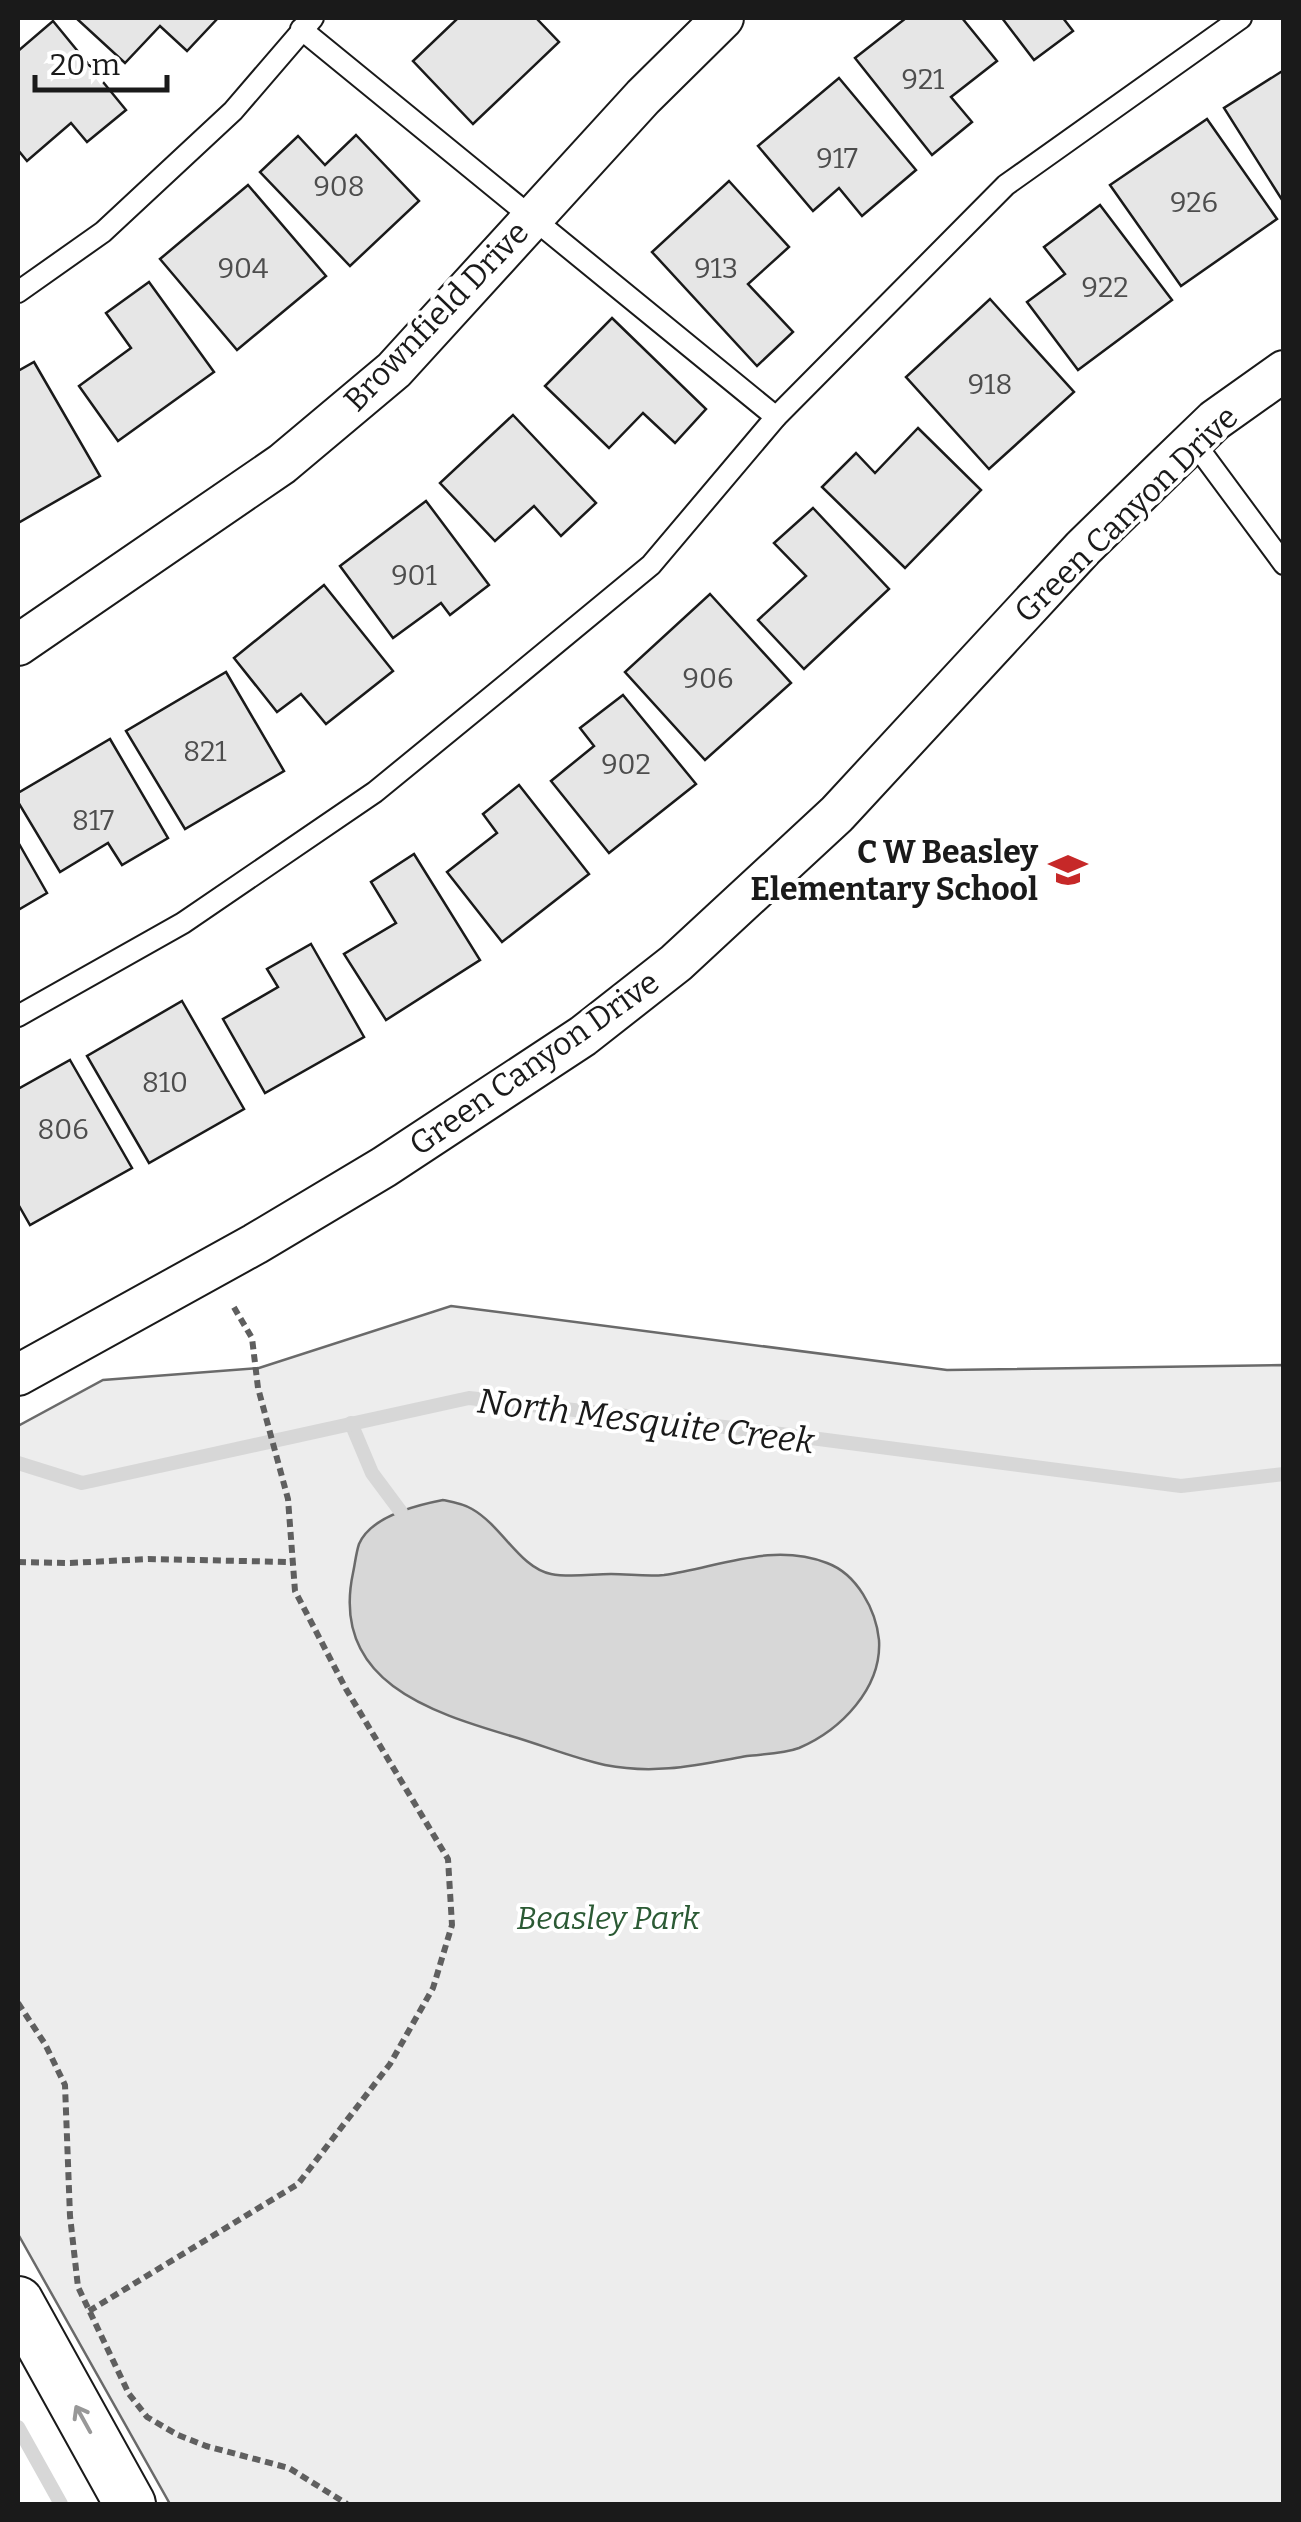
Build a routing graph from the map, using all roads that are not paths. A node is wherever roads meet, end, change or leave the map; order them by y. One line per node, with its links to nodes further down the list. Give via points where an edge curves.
1 (724, 18): 4 (street, Brownfield Drive)
2 (1241, 18): 7 (lane, via 1006,185)
3 (307, 24): 4 (lane); 5 (lane, via 233,111 103,232)
4 (532, 218): 7 (lane); 10 (street, Brownfield Drive, via 394,370 282,464)
5 (18, 292)
6 (1284, 371): 8 (street, Green Canyon Drive)
7 (776, 417): 11 (lane, via 651,565 375,792 184,924)
8 (1193, 441): 9 (lane); 12 (street, Green Canyon Drive, via 1083,548 837,814 676,963 583,1036 384,1167)
9 (1284, 564)
10 (18, 646)
11 (18, 1016)
12 (18, 1375)
13 (18, 2302): 14 (street, one-way to 13)
14 (130, 2504)

